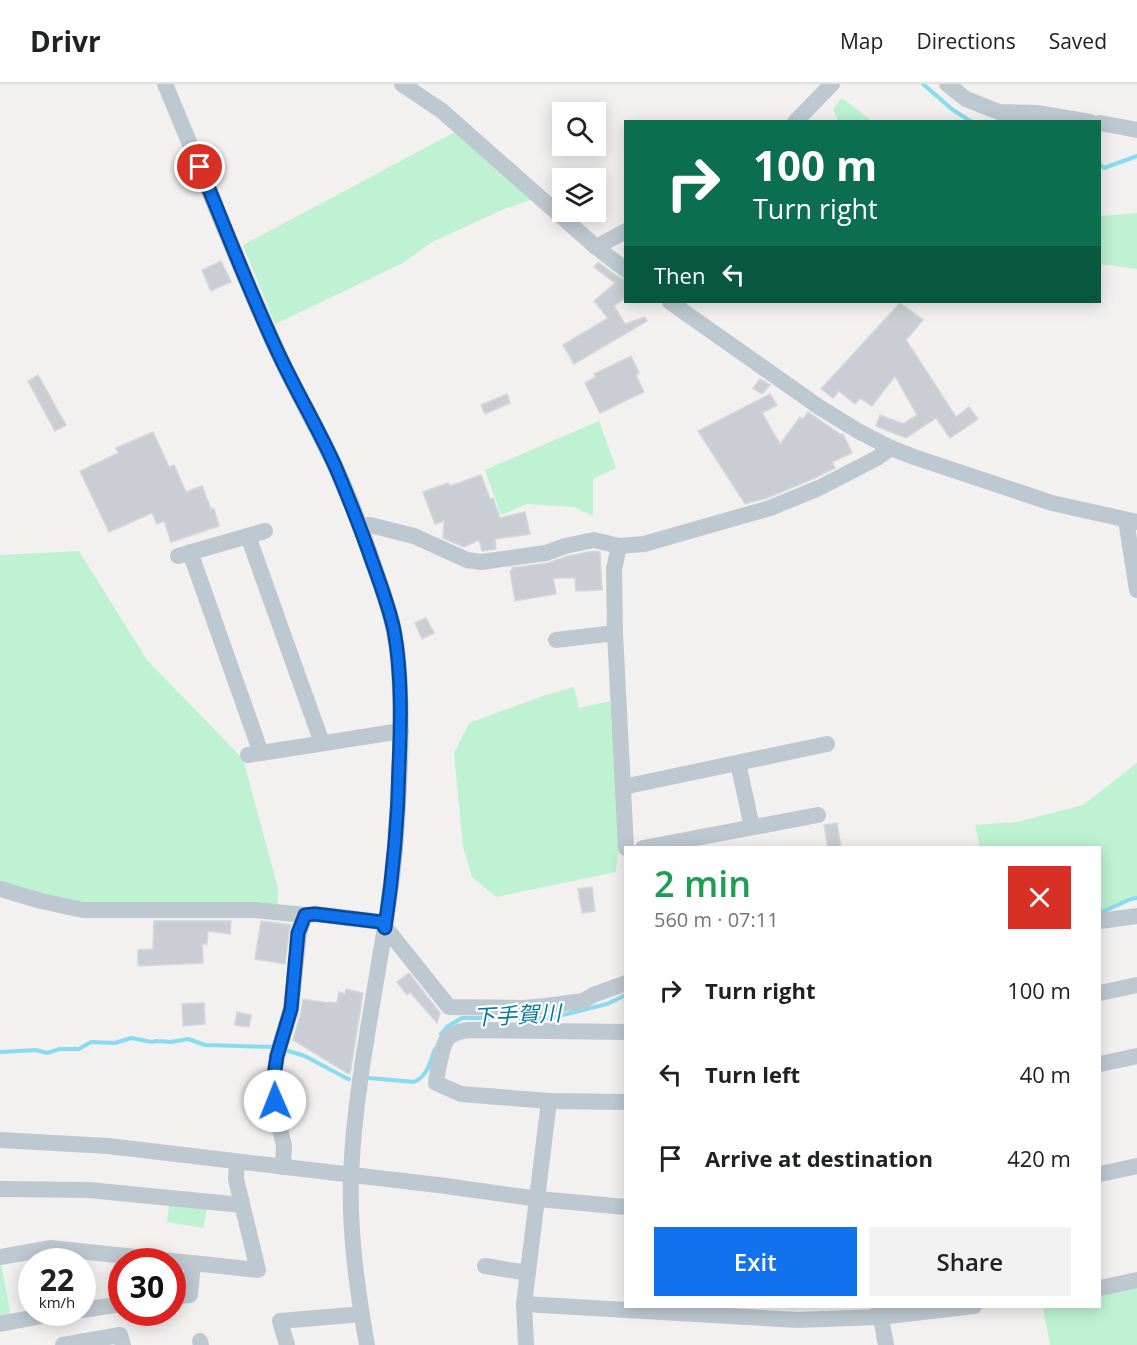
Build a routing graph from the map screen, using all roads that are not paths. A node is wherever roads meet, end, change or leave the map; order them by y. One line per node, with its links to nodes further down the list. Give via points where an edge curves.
1 (165, 84): 15 (street, via 259,310)
2 (402, 84): 10 (street, via 442,111)
3 (832, 84): 5 (street)
4 (947, 84): 6 (street, via 966,99 999,112)
5 (797, 120)
6 (1078, 120)
7 (1101, 123): 8 (street)
8 (1137, 130)
9 (624, 232): 10 (street)
10 (596, 247): 11 (street)
11 (624, 268)
12 (671, 303): 13 (street, via 819,407)
13 (891, 448): 14 (street, via 1052,502); 18 (street, via 819,488 770,508 644,544)
14 (1131, 521): 19 (street)
15 (360, 525): 18 (street, via 414,536 467,560 481,562 546,553 594,540); 22 (street, via 393,628)
16 (265, 531): 17 (street)
17 (248, 536): 23 (street); 23 (street, via 184,554 254,754)
18 (619, 546): 20 (street, via 614,569)
19 (1137, 590)
20 (615, 633): 21 (street); 26 (street)
21 (556, 640)
22 (401, 731): 23 (street); 35 (street, via 397,830)
23 (322, 743)
24 (827, 744): 25 (street)
25 (738, 763): 26 (street); 28 (street)
26 (623, 787): 29 (street)
27 (818, 815): 28 (street)
28 (752, 827): 30 (street)
29 (626, 846)
30 (653, 846)
31 (0, 889): 32 (street, via 83,910 255,910)
32 (305, 915): 35 (street, via 381,922); 47 (street, via 298,933 291,1009 273,1083)
33 (1137, 916): 34 (street)
34 (1101, 921)
35 (385, 928): 36 (street, via 449,1006 546,1006 583,1001); 49 (street, via 361,1077)
36 (624, 984)
37 (1137, 985): 38 (street)
38 (1101, 993)
39 (624, 1032): 42 (street, via 470,1030 447,1039 436,1083 461,1094)
40 (1137, 1056): 41 (street)
41 (1101, 1064)
42 (549, 1101): 43 (street); 51 (street)
43 (624, 1102)
44 (0, 1140): 45 (street, via 108,1146)
45 (237, 1162): 47 (street); 52 (street)
46 (1137, 1166): 48 (street)
47 (284, 1167): 49 (street)
48 (1101, 1174)
49 (351, 1175): 51 (street); 64 (street, via 351,1216)
50 (0, 1189): 52 (street, via 89,1190)
51 (538, 1199): 53 (street); 57 (street)
52 (242, 1206): 55 (street, via 258,1270)
53 (624, 1207)
54 (0, 1257): 55 (street, via 51,1248)
55 (193, 1263): 60 (street, via 190,1295)
56 (485, 1266): 57 (street)
57 (528, 1273): 61 (street)
58 (1137, 1280): 59 (street)
59 (1101, 1288)
60 (186, 1295)
61 (524, 1304): 63 (street, via 797,1320); 71 (street)
62 (943, 1308): 63 (street)
63 (880, 1312): 72 (street)
64 (362, 1314): 69 (street, via 280,1321); 70 (street)
65 (18, 1321): 66 (street)
66 (0, 1324)
67 (63, 1345): 68 (street, via 120,1335)
68 (123, 1345)
69 (287, 1345)
70 (368, 1345)
71 (526, 1345)
72 (886, 1345)

